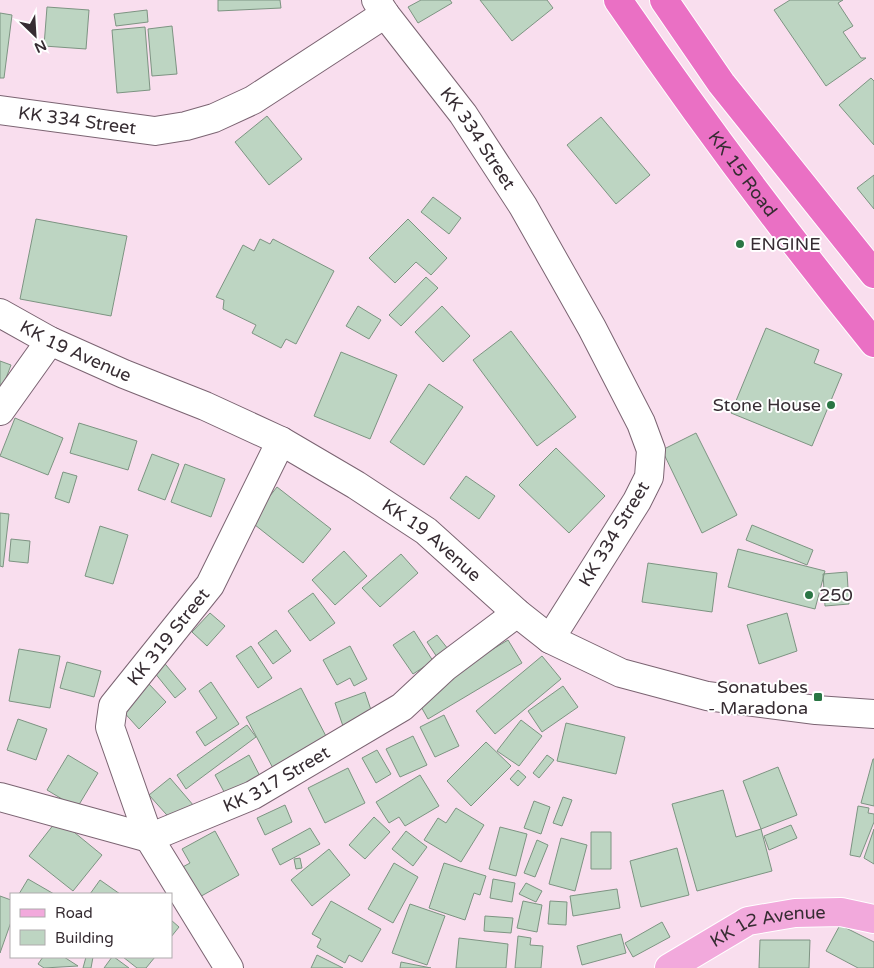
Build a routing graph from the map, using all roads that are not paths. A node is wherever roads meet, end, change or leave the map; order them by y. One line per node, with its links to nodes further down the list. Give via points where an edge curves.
1 (618, 0): 8 (highway, KK 15 Road, via 698,117)
2 (664, 0): 5 (highway, via 720,83)
3 (380, 7): 4 (street, KK 334 Street, via 253,100 214,118 186,126 155,131); 12 (street, KK 334 Street, via 463,114 524,206 619,380 651,450 649,477 637,501)
4 (0, 110)
5 (874, 274)
6 (0, 313): 7 (street, KK 19 Avenue)
7 (50, 341): 9 (street); 10 (street, KK 19 Avenue)
8 (874, 343)
9 (0, 411)
10 (281, 441): 11 (street, KK 19 Avenue, via 426,531); 15 (street, KK 319 Street, via 210,585 113,706 110,727)
11 (517, 613): 12 (street, KK 19 Avenue); 15 (street, KK 317 Street, via 444,667 402,707 253,795)
12 (550, 639): 13 (street, KK 19 Avenue, via 621,673 707,696)
13 (874, 714)
14 (0, 797): 15 (street)
15 (149, 838): 17 (street, KK 319 Street)
16 (874, 919): 18 (main road, KK 12 Avenue, via 841,912 748,921)
17 (229, 968)
18 (669, 968)

